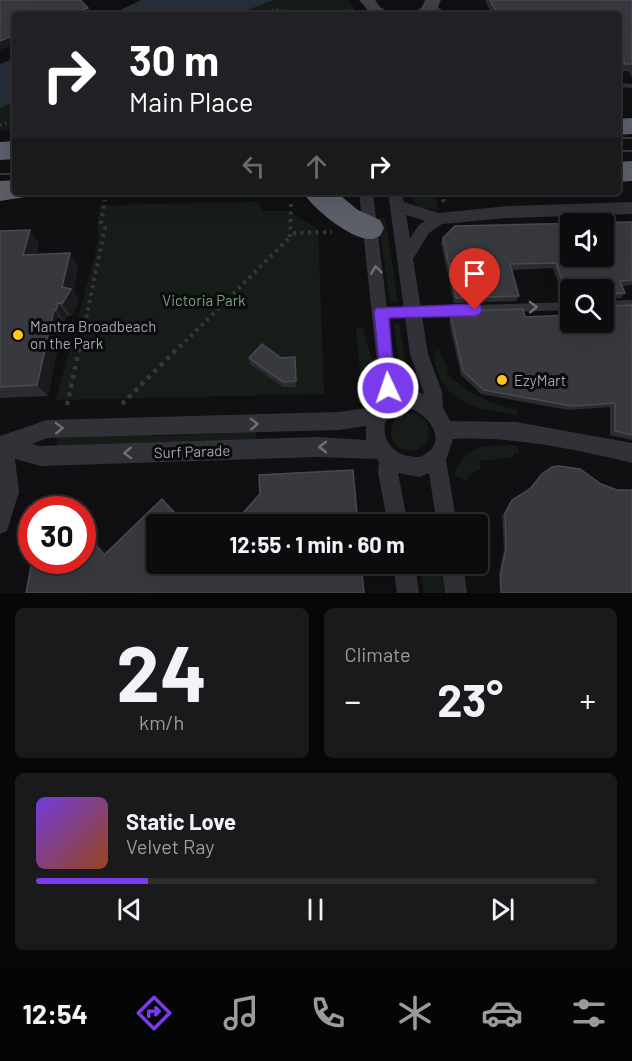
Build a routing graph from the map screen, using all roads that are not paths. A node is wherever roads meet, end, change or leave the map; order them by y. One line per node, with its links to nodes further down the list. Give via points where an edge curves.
1 (321, 195): 6 (highway, via 348,218)
2 (366, 195): 6 (street)
3 (395, 198): 5 (street, via 414,212); 7 (street)
4 (632, 208): 5 (street)
5 (442, 213): 7 (street, via 424,229)
6 (370, 228): 12 (street, one-way to 6)
7 (404, 259): 11 (street)
8 (632, 304): 9 (lane)
9 (614, 305)
10 (560, 306): 11 (lane, one-way to 10)
11 (412, 311): 12 (lane); 14 (street)
12 (381, 312): 13 (street)
13 (383, 409): 14 (street, via 397,400 417,400); 16 (street, Surf Parade, one-way to 13, via 47,429 339,421); 18 (street, via 375,432)
14 (434, 410): 15 (street)
15 (445, 430): 17 (street, via 489,428 529,432); 19 (street, via 442,450)
16 (1, 448): 18 (street, Surf Parade, one-way to 16, via 308,447 41,456); 22 (street, via 9,492)
17 (632, 453)
18 (385, 454): 19 (street, via 408,467 428,464); 20 (street)
19 (436, 458): 21 (street)
20 (396, 514)
21 (446, 514)
22 (0, 524)
23 (405, 574): 25 (street)
24 (453, 574): 26 (street)
25 (408, 593)
26 (456, 593)

